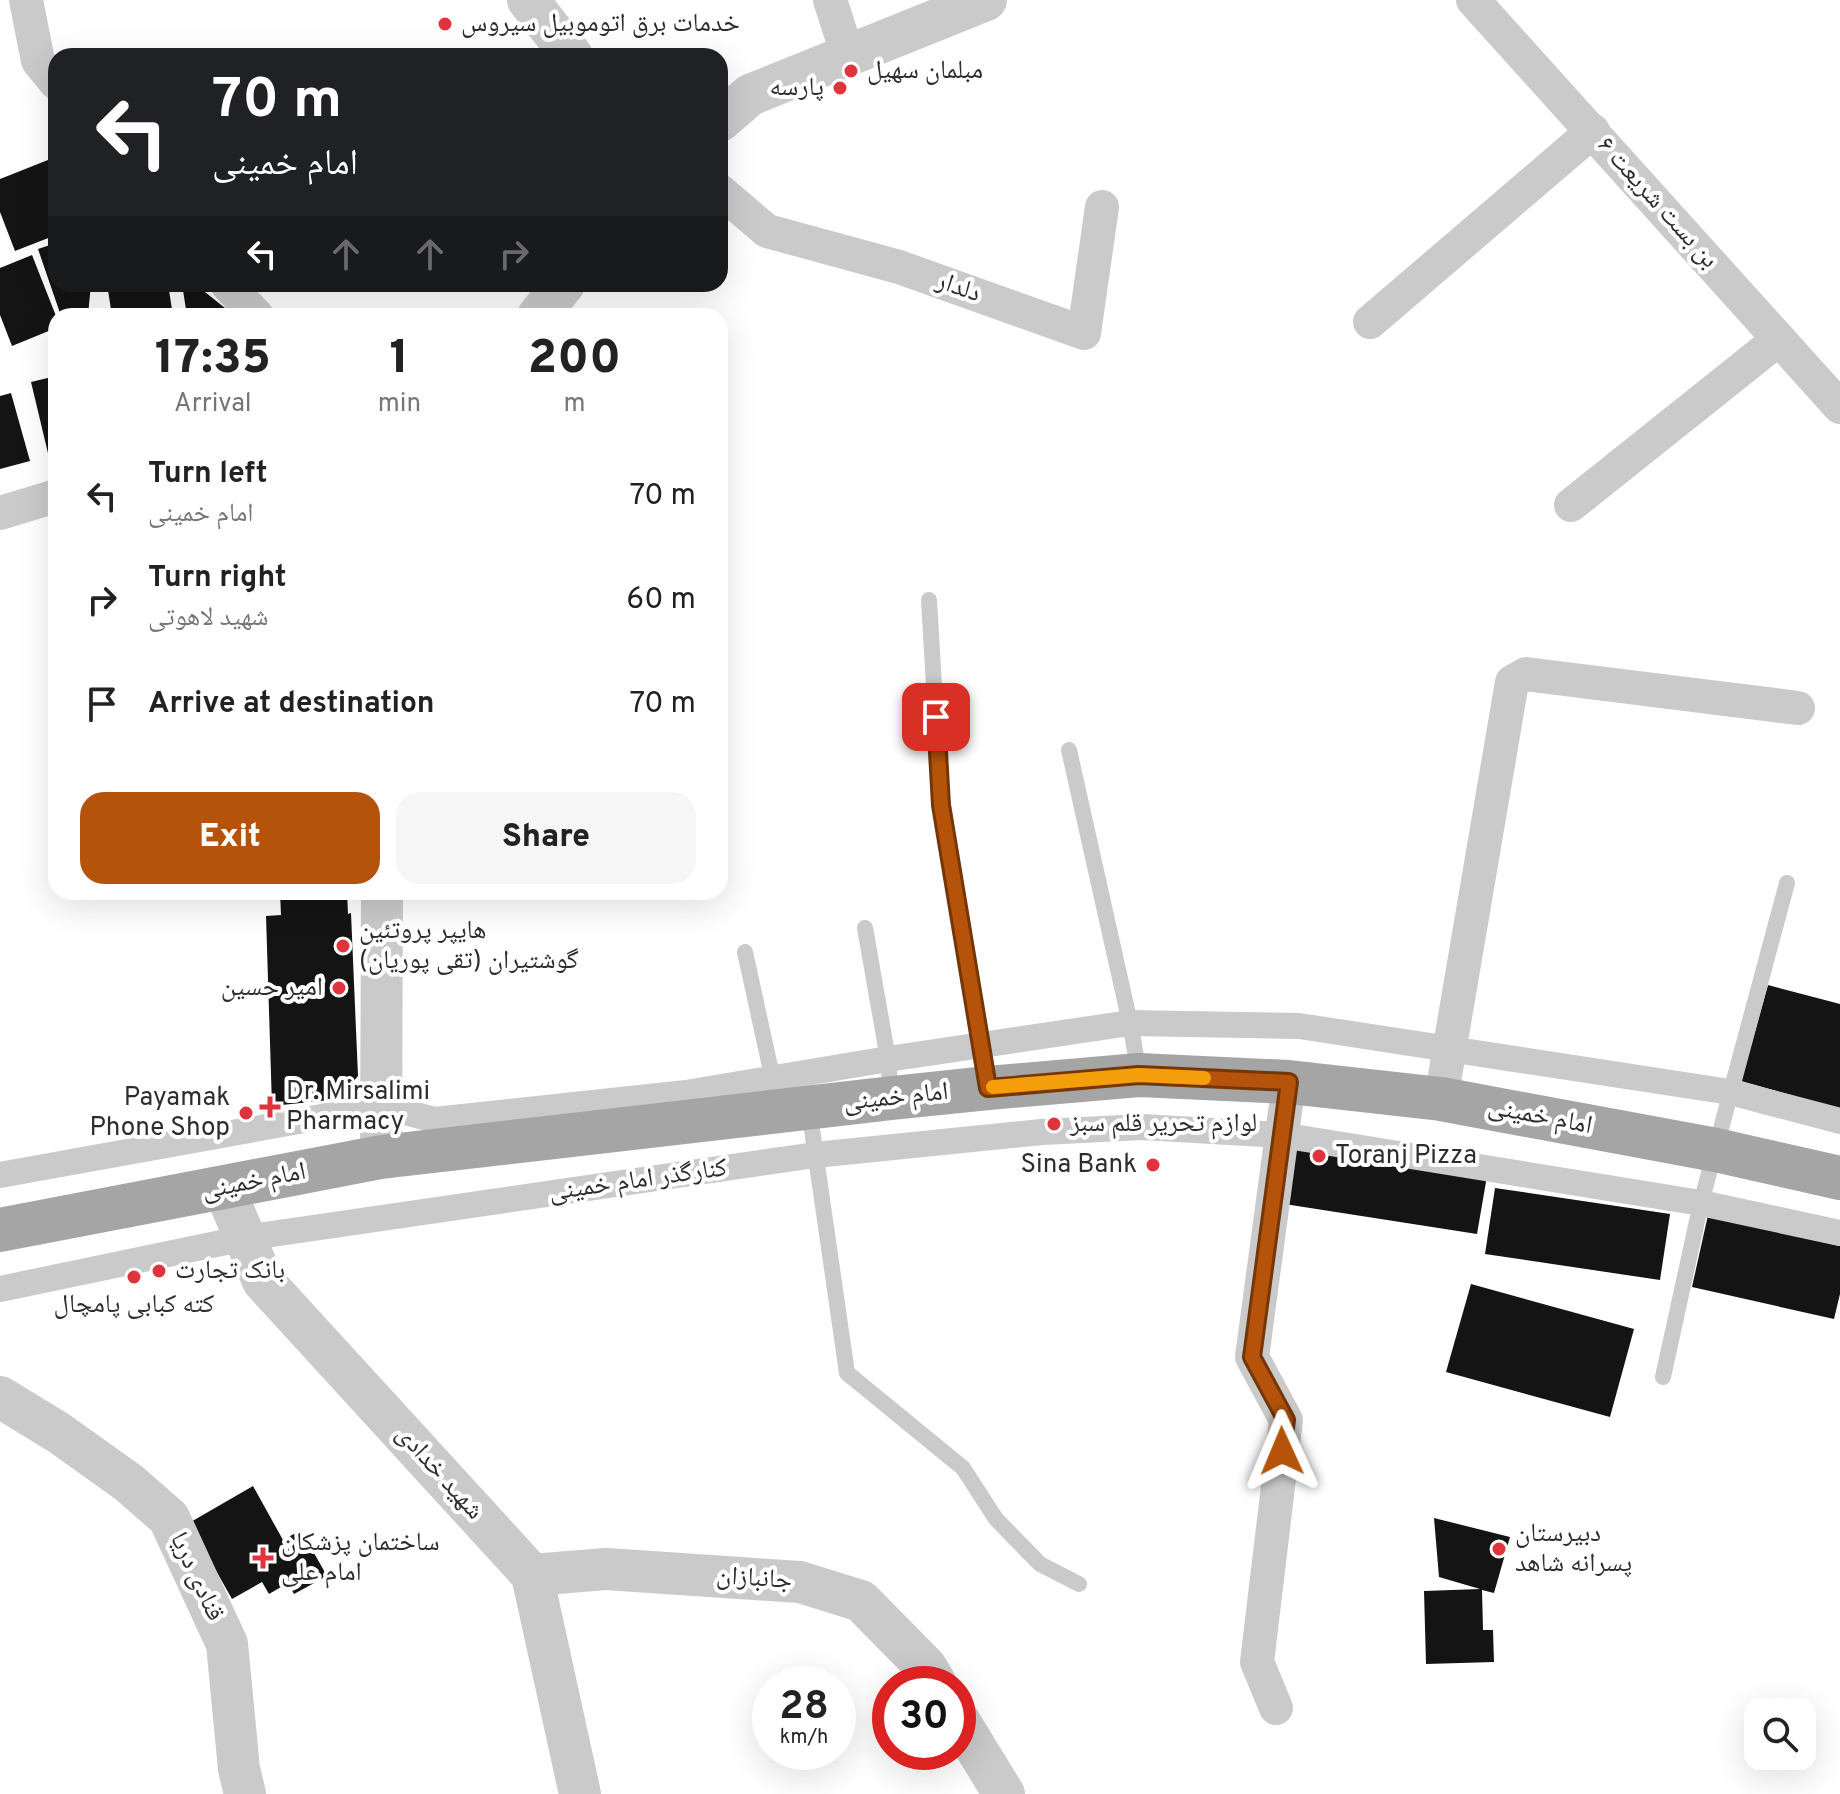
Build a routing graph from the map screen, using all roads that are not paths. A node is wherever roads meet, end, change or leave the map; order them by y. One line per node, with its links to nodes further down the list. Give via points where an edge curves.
1 (26, 0): 8 (street, via 38,61)
2 (528, 0): 6 (street)
3 (830, 0): 7 (street)
4 (986, 0): 7 (street)
5 (1473, 0): 10 (street, بن بست شریعت ۶)
6 (566, 48)
7 (848, 56): 9 (street, via 750,95)
8 (48, 73)
9 (728, 114)
10 (1593, 131): 17 (street); 18 (street, بن بست شریعت ۶)
11 (728, 198): 12 (street, دلدار, via 767,231 899,267 1084,333)
12 (1102, 207)
13 (234, 292): 15 (street)
14 (558, 292): 16 (street)
15 (250, 308)
16 (544, 308)
17 (1370, 322)
18 (1779, 339): 19 (street, بن بست شریعت ۶); 21 (street)
19 (1840, 407)
20 (48, 500): 22 (street)
21 (1571, 505)
22 (10, 517)
23 (929, 600): 31 (lane, via 941,805)
24 (1798, 708): 32 (street, via 1526,674 1512,682)
25 (1069, 750): 30 (lane)
26 (1787, 883): 37 (lane)
27 (382, 900): 40 (street)
28 (865, 928): 34 (lane)
29 (745, 952): 38 (lane)
30 (1130, 1023): 31 (street); 32 (street, via 1299,1026); 33 (lane)
31 (982, 1044): 34 (street); 36 (lane)
32 (1449, 1048): 37 (street); 39 (street)
33 (1139, 1075): 35 (main road, امام خمینی); 36 (main road, امام خمینی)
34 (890, 1078): 36 (main road, امام خمینی); 38 (main road, امام خمینی)
35 (1289, 1082): 39 (main road, امام خمینی); 42 (street)
36 (988, 1088)
37 (1730, 1092): 41 (street); 43 (lane)
38 (786, 1099): 40 (street, via 686,1093 435,1120); 44 (lane); 45 (main road, امام خمینی)
39 (1441, 1099): 43 (main road, امام خمینی)
40 (382, 1106): 45 (street); 46 (street)
41 (1840, 1121)
42 (1281, 1135): 44 (street, کنارگذر امام خمینی, via 1129,1128); 49 (street, کنارگذر امام خمینی); 59 (street, via 1252,1357 1286,1420 1257,1662)
43 (1716, 1150): 47 (main road, امام خمینی); 49 (lane)
44 (815, 1155): 52 (street, کنارگذر امام خمینی); 57 (lane, via 847,1373 963,1468 996,1519 1040,1564)
45 (381, 1157): 48 (main road, امام خمینی)
46 (0, 1175)
47 (1840, 1178)
48 (224, 1188): 50 (main road, امام خمینی); 52 (street, شهید خدادی)
49 (1701, 1203): 51 (street, کنارگذر امام خمینی); 54 (lane)
50 (0, 1230)
51 (1840, 1233)
52 (245, 1238): 53 (street, کنارگذر امام خمینی); 56 (street, شهید خدادی, via 263,1281)
53 (0, 1289)
54 (1663, 1377)
55 (0, 1397): 61 (street, قنادی دریا, via 59,1433 169,1518 227,1644)
56 (532, 1575): 58 (street, جانبازان, via 606,1569 800,1582 861,1601); 62 (street)
57 (1079, 1584)
58 (925, 1666)
59 (1276, 1708)
60 (976, 1748): 63 (street)
61 (245, 1794)
62 (580, 1794)
63 (1004, 1794)

